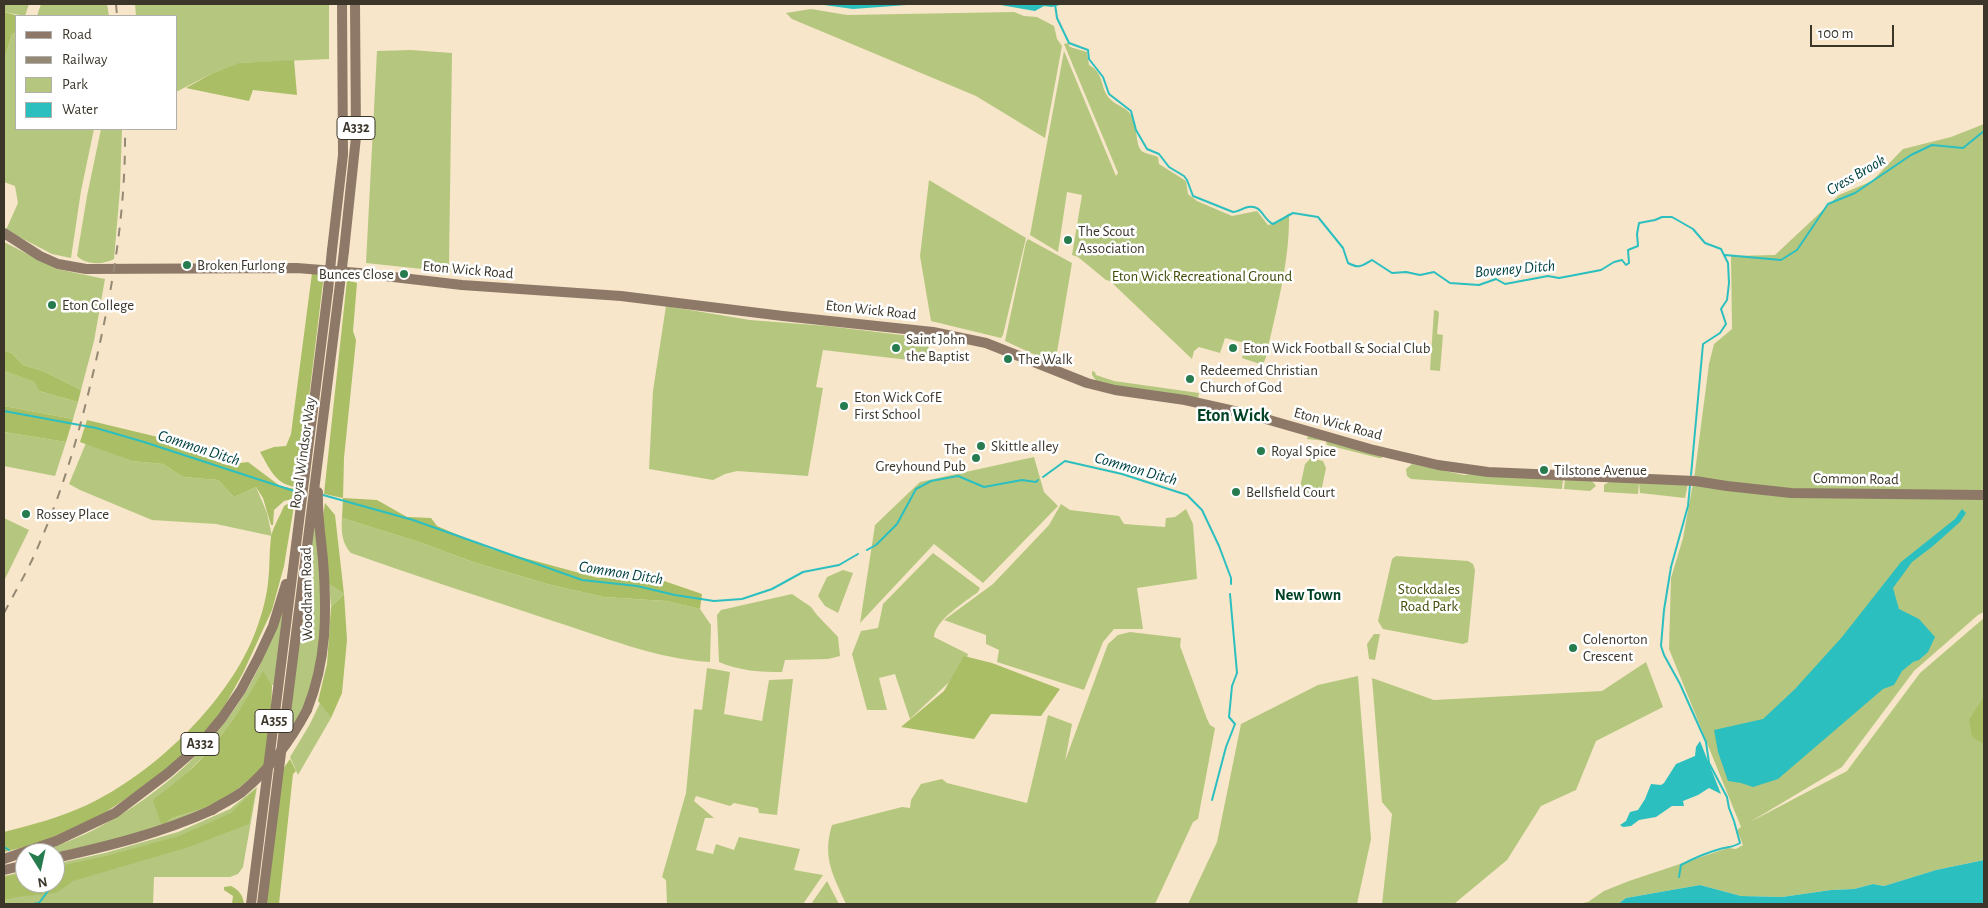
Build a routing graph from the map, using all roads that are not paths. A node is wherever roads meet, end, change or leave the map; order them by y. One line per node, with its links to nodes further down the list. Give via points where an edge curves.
1 (342, 4): 7 (main road, Royal Windsor Way / A332, bridge, via 344,156 304,476)
2 (355, 4): 4 (main road, Royal Windsor Way / A332, bridge, via 356,137 353,180)
3 (4, 233): 5 (main road, Eton Wick Road, via 58,264 86,269 297,268 462,285 631,297 936,332 986,343 1087,383 1252,415 1438,465 1488,472 1695,481)
4 (317, 477): 7 (main road, Woodham Road / A332)
5 (1727, 486): 6 (main road, Common Road, via 1791,493)
6 (1984, 495)
7 (309, 512): 8 (main road, Royal Windsor Way / A332); 9 (main road, Woodham Road / A332, bridge, via 325,593 325,629 323,656 307,710 294,736 280,755 241,792 212,810 180,825); 12 (main road, Royal Windsor Way / A355)
8 (298, 538): 10 (main road, Woodham Road / A332, via 273,626 258,658 241,690 198,747 115,813 56,841); 11 (main road, Royal Windsor Way / A355)
9 (65, 855)
10 (4, 859)
11 (251, 904)
12 (262, 904)

